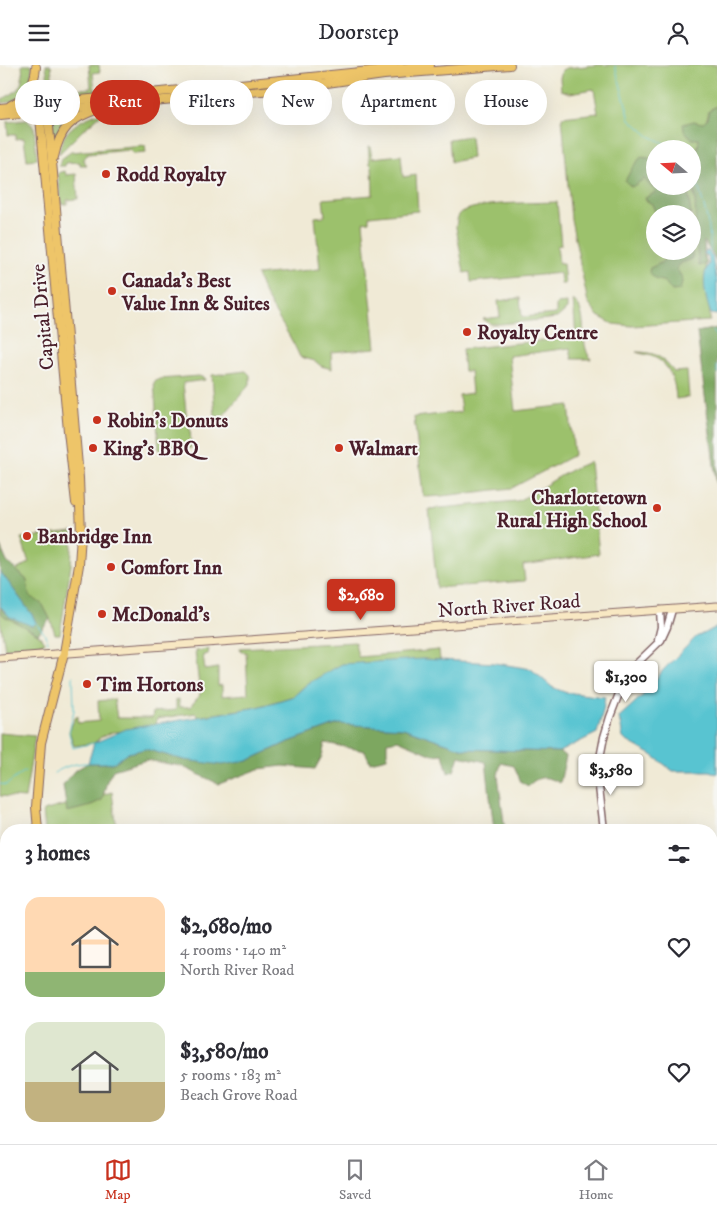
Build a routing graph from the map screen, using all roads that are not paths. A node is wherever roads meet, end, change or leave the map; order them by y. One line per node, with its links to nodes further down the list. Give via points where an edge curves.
1 (430, 65): 5 (main road)
2 (510, 65): 4 (main road, via 384,75 303,87)
3 (36, 67): 6 (main road, via 34,81 18,102)
4 (160, 100)
5 (80, 103)
6 (0, 108): 7 (main road)
7 (15, 108)
8 (90, 111): 13 (main road, via 72,122 59,137)
9 (15, 112): 10 (main road)
10 (0, 115)
11 (44, 125): 14 (main road, Capital Drive, via 71,461)
12 (46, 125): 13 (main road, Capital Drive)
13 (52, 164): 14 (main road, Capital Drive)
14 (81, 527): 19 (main road, Capital Drive, via 79,565)
15 (717, 607): 16 (main road, North River Road)
16 (672, 610): 17 (main road, North River Road); 18 (street, via 664,634)
17 (660, 611): 18 (street, via 659,637); 19 (main road, North River Road)
18 (655, 646): 22 (street, via 627,673 604,737 599,763)
19 (64, 653): 20 (main road, North River Road); 21 (main road, Capital Drive, via 41,743)
20 (0, 658)
21 (37, 824)
22 (603, 824)

